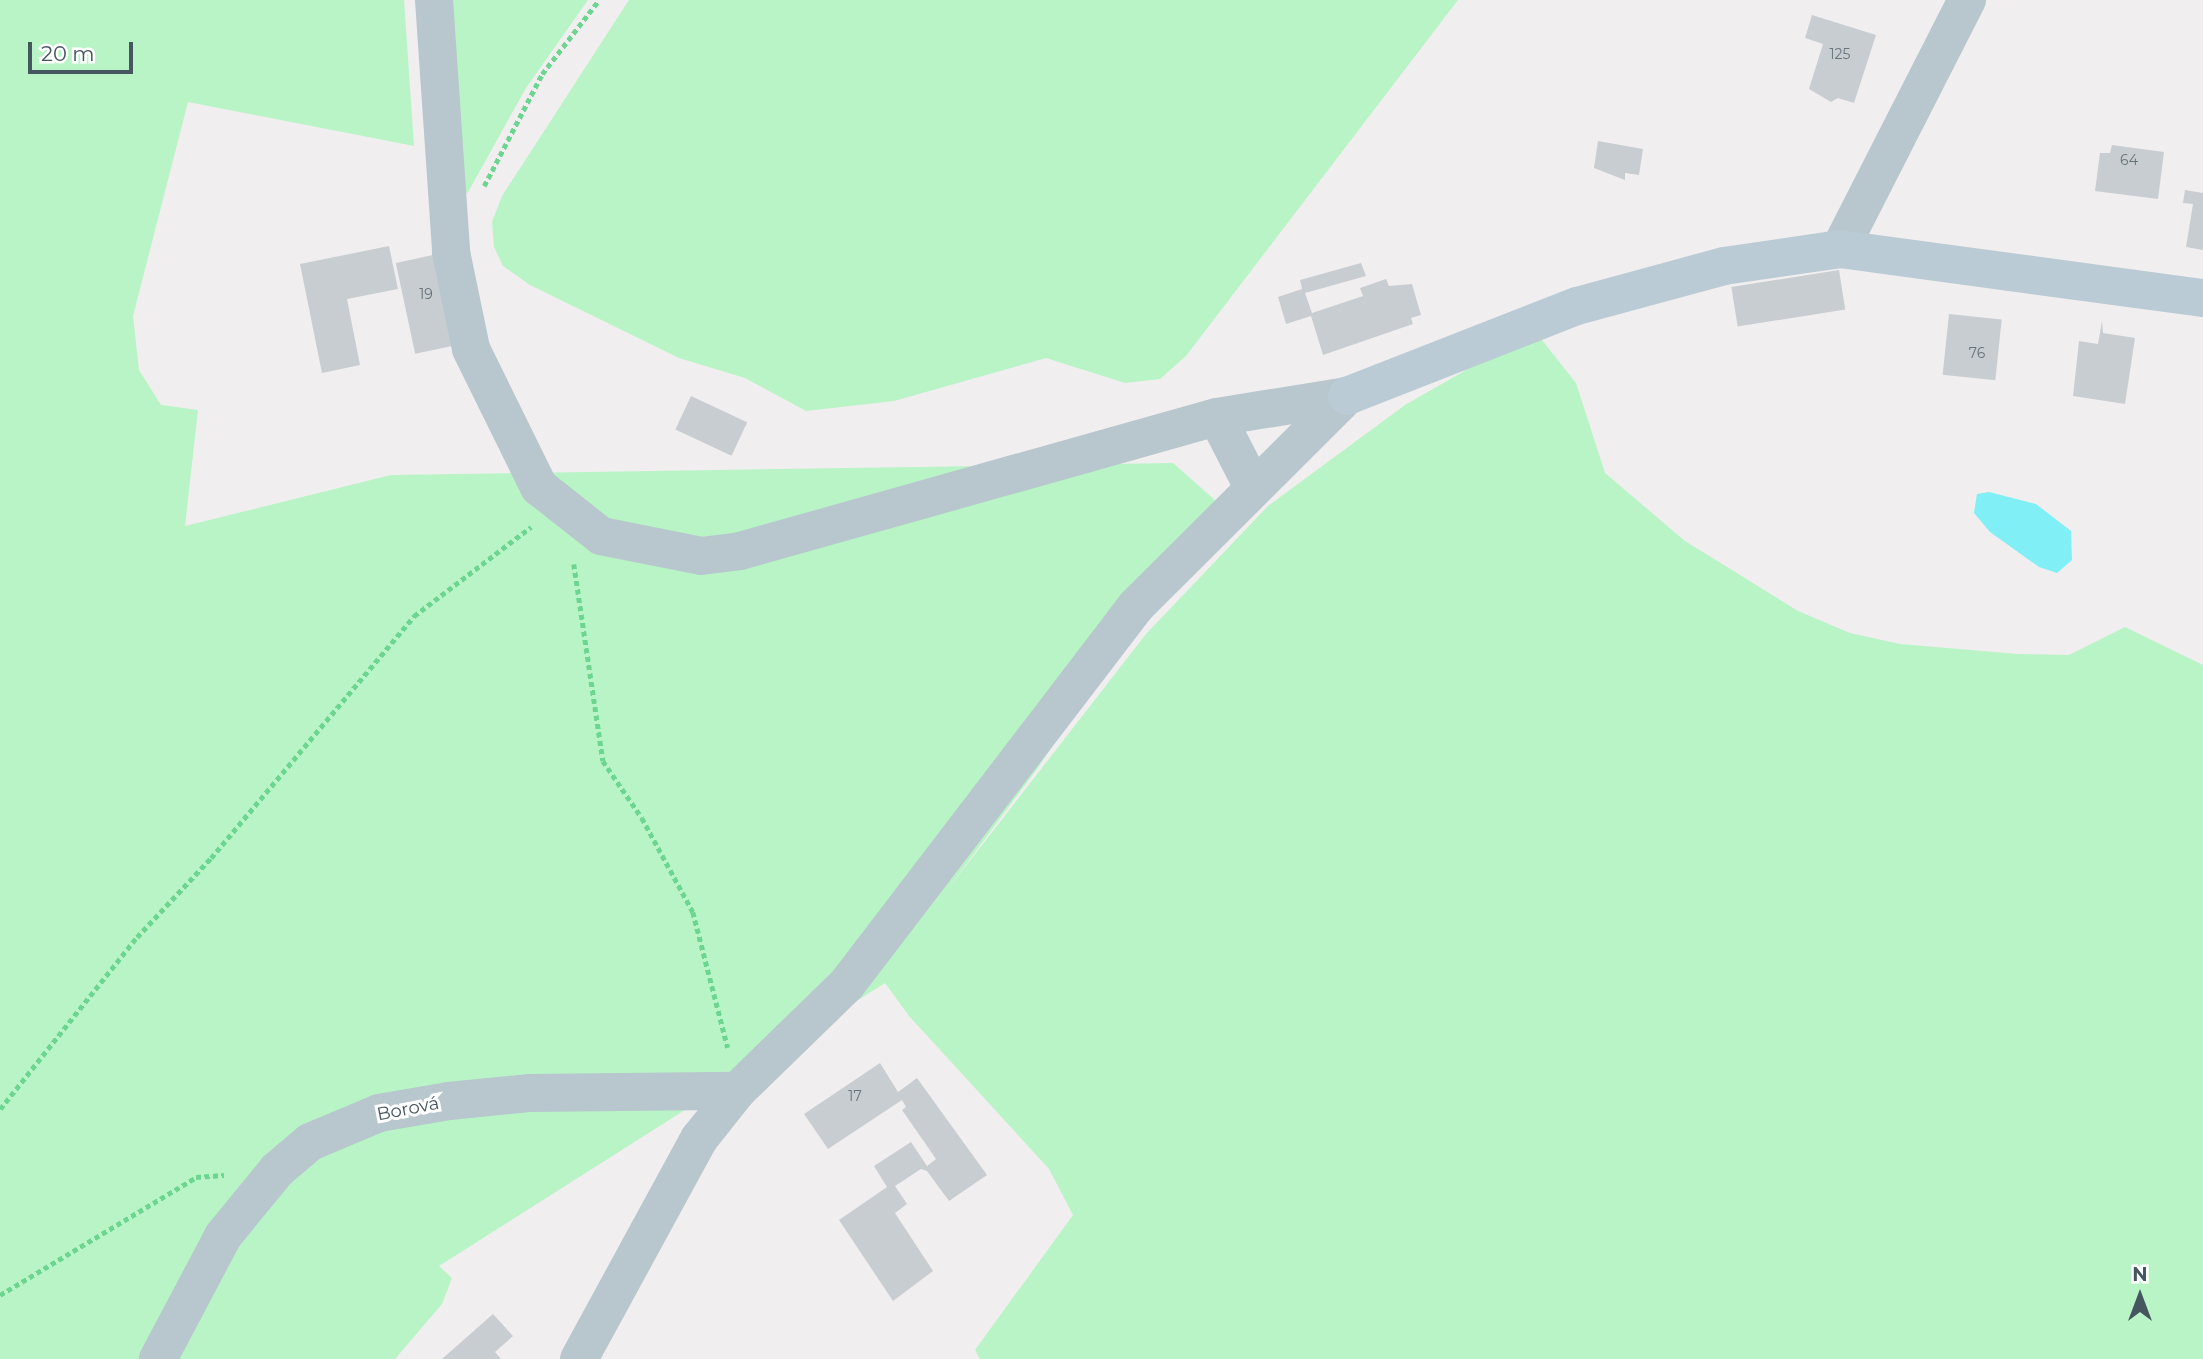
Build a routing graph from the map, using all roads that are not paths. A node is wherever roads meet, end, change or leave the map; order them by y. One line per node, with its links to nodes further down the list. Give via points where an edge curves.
1 (435, 0): 6 (street, via 451,252 471,349 540,487 601,536 701,556 740,551)
2 (1967, 0): 3 (street)
3 (1840, 249): 4 (street); 5 (street, via 1724,266 1577,306)
4 (2203, 298)
5 (1347, 396): 6 (street); 7 (street)
6 (1217, 417): 7 (street)
7 (1253, 487): 8 (street, via 1136,606 847,984)
8 (737, 1091): 9 (street, Borová, via 529,1093 391,1111 310,1142 277,1170 223,1236); 10 (street, via 699,1139)
9 (158, 1359)
10 (579, 1359)

